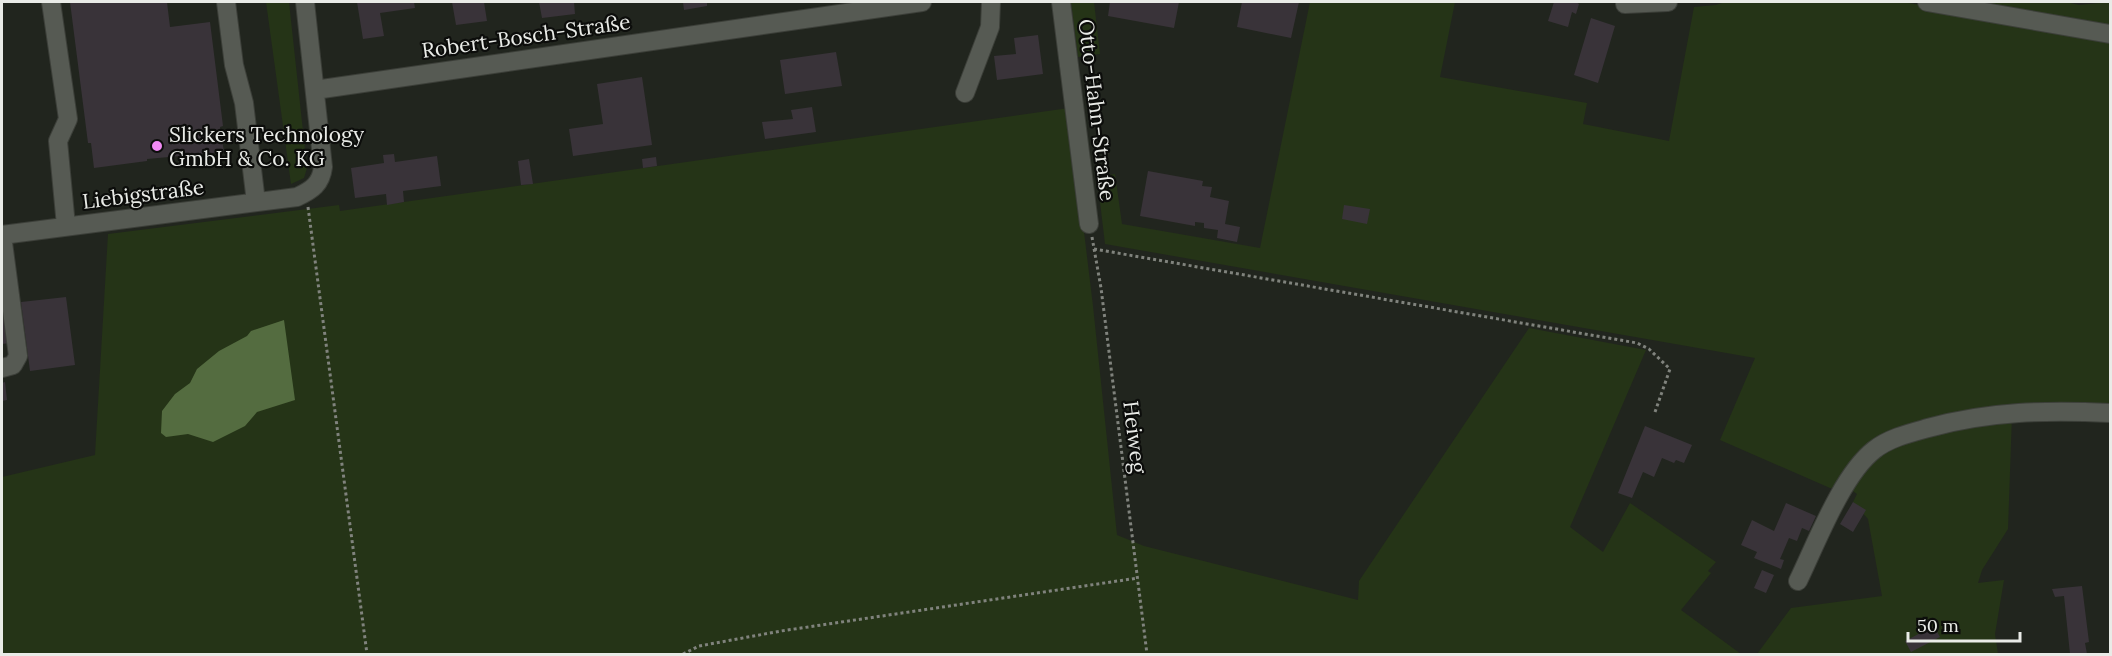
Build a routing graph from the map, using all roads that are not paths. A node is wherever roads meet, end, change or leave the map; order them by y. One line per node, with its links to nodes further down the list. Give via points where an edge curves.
1 (51, 2): 15 (street, via 68,119 58,141)
2 (226, 2): 13 (street)
3 (305, 2): 11 (street)
4 (922, 2): 11 (street, Robert-Bosch-Straße)
5 (991, 2): 12 (street, via 990,27)
6 (1061, 2): 14 (street, Otto-Hahn-Straße)
7 (1668, 2): 9 (street)
8 (1928, 2): 10 (street)
9 (1625, 4)
10 (2110, 34)
11 (315, 90): 13 (street, Liebigstraße, via 323,168 319,183 297,197)
12 (964, 93)
13 (256, 202): 15 (street, Liebigstraße)
14 (1089, 224)
15 (66, 226): 16 (street, Liebigstraße)
16 (2, 235): 17 (street, via 18,356 13,365)
17 (2, 368)
18 (2110, 413): 19 (street, via 1999,413 1967,417 1895,438 1859,465 1825,523)
19 (1798, 581)

